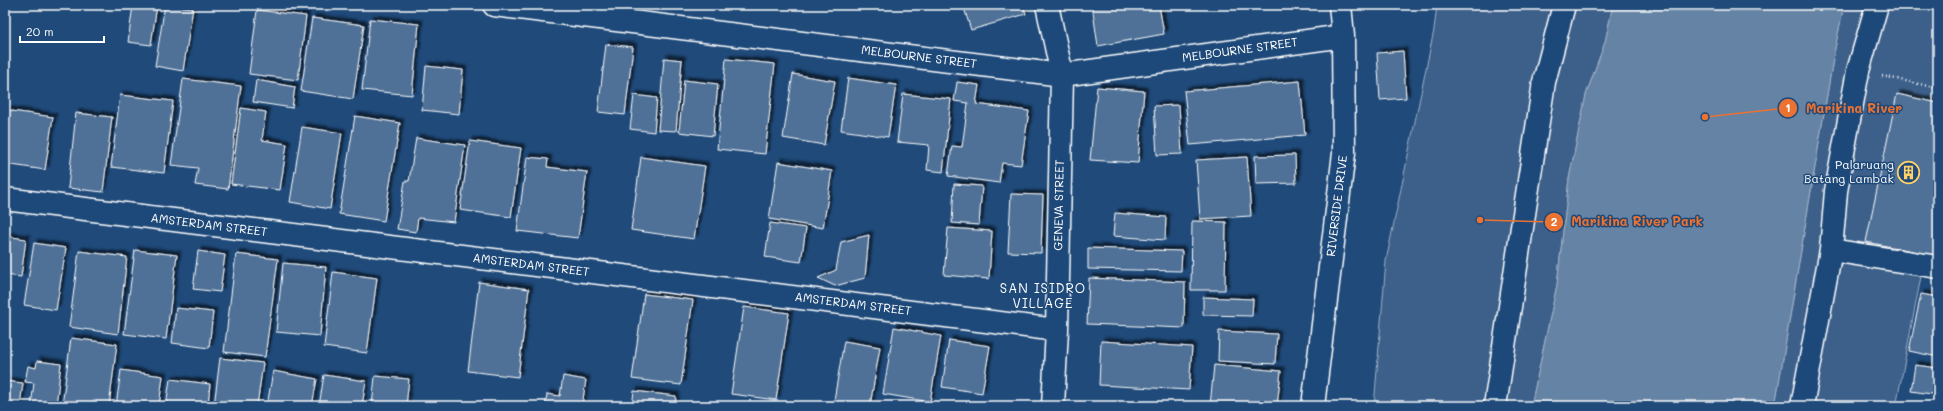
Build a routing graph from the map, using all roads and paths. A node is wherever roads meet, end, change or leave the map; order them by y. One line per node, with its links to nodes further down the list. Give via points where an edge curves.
1 (494, 5): 8 (street, MELBOURNE STREET)
2 (1047, 5): 8 (street, GENEVA STREET)
3 (1340, 5): 6 (street, RIVERSIDE DRIVE)
4 (1564, 5): 16 (street, via 1544,82)
5 (1877, 5): 7 (street)
6 (1343, 36): 8 (street, MELBOURNE STREET); 15 (street, RIVERSIDE DRIVE, via 1344,152)
7 (1858, 71): 9 (path); 11 (street, via 1836,192)
8 (1062, 75): 13 (street, GENEVA STREET)
9 (1938, 88)
10 (5, 199): 13 (street, AMSTERDAM STREET)
11 (1831, 250): 12 (street); 17 (street)
12 (1938, 267)
13 (1057, 330): 14 (street, GENEVA STREET)
14 (1053, 406)
15 (1313, 406)
16 (1495, 406)
17 (1802, 406)

